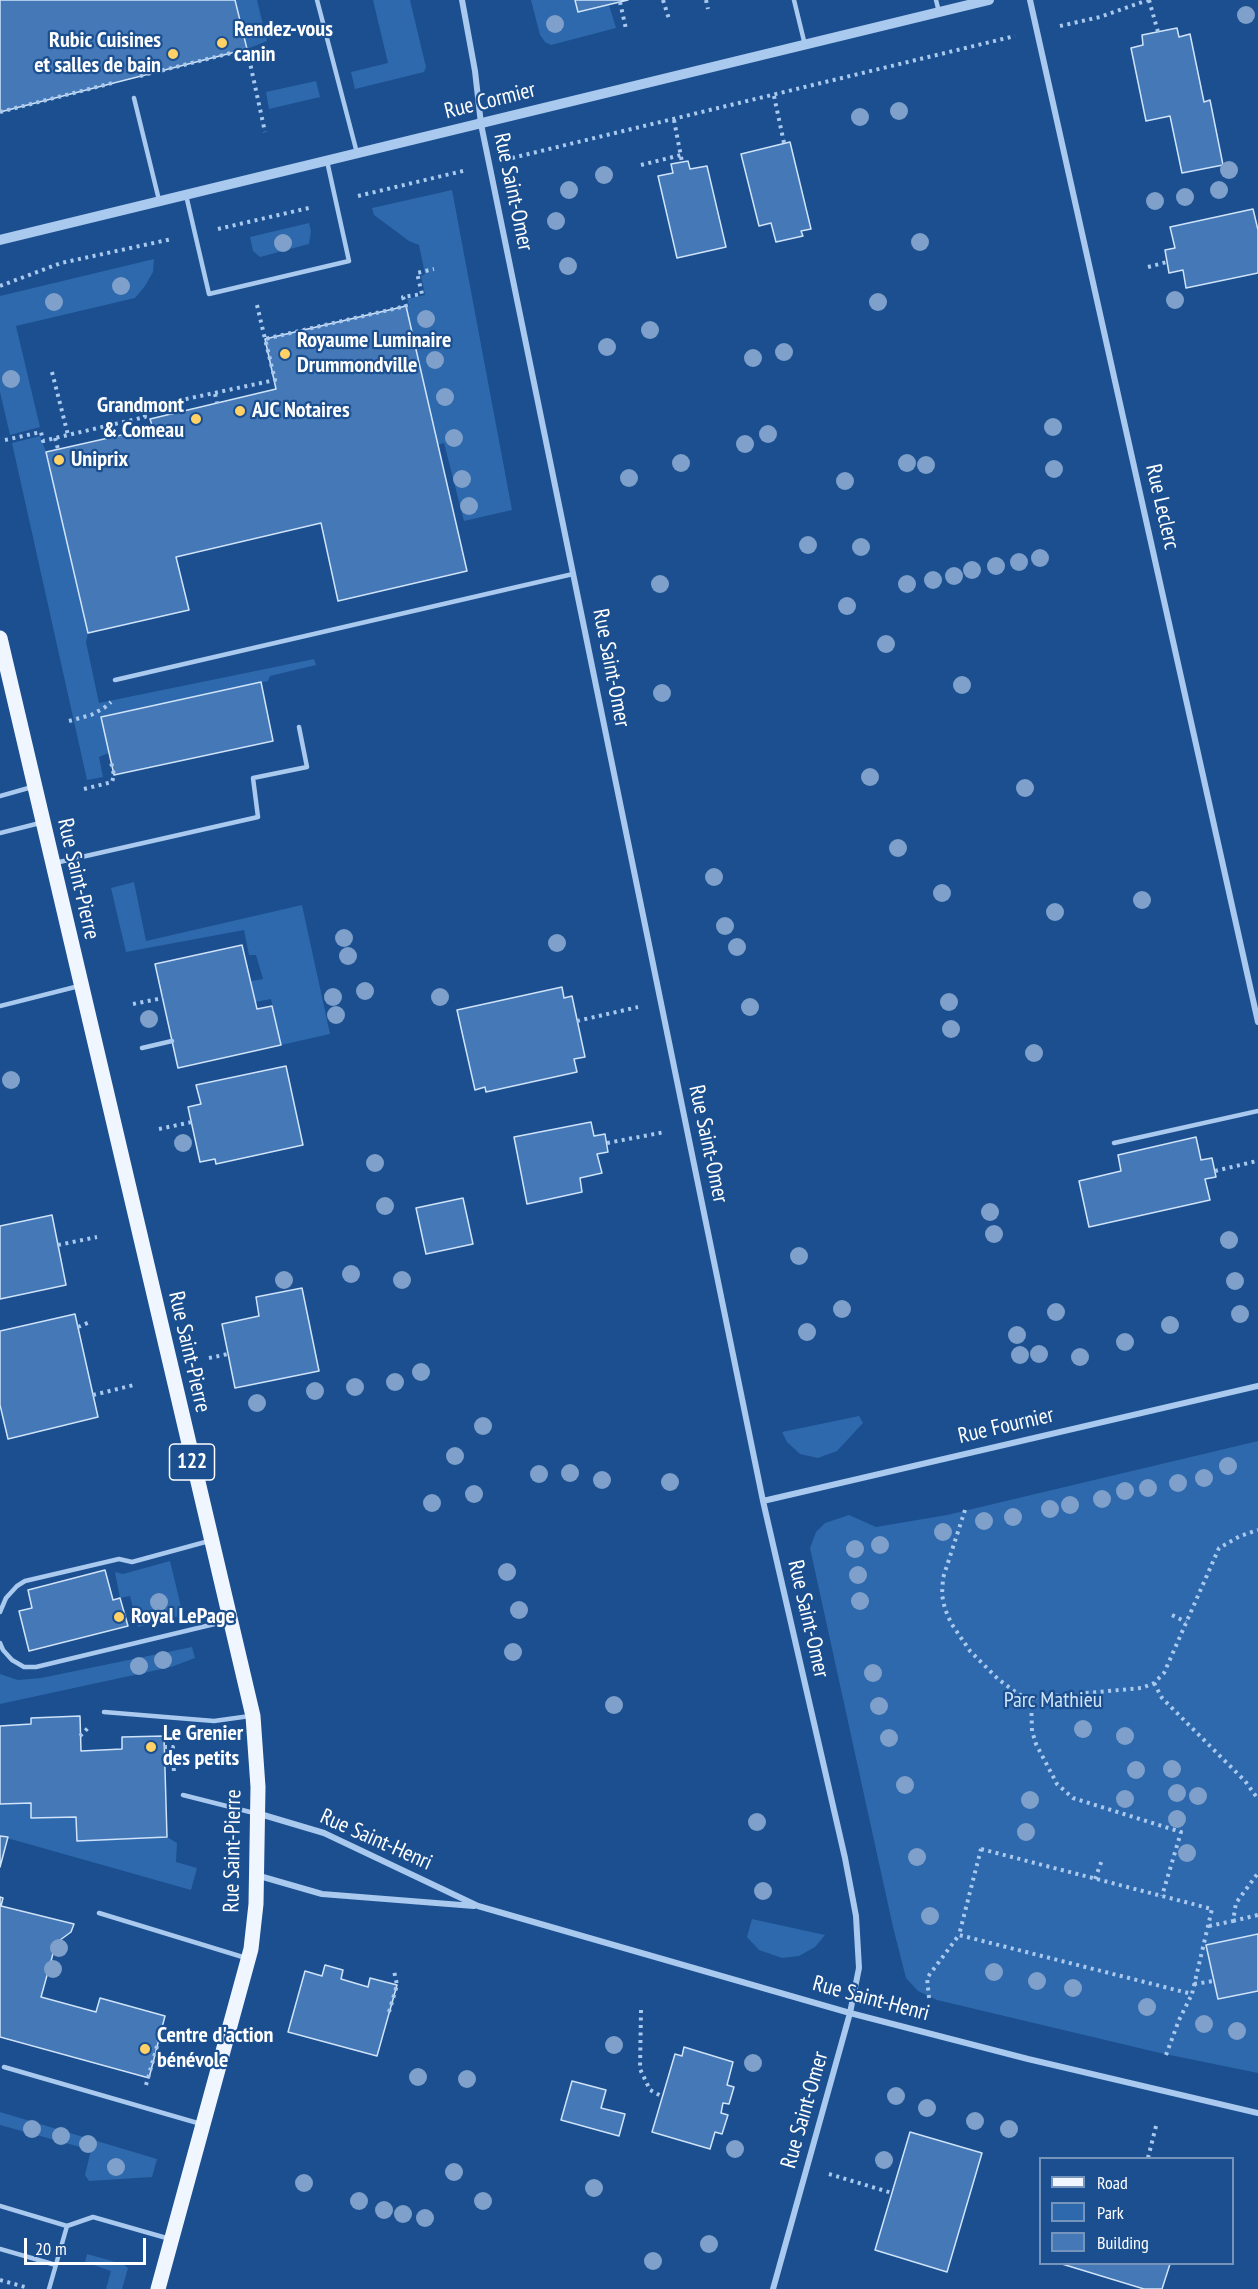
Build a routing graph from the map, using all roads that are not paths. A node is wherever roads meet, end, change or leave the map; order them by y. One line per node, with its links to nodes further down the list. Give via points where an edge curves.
1 (317, 0): 11 (lane)
2 (462, 0): 10 (street, Rue Saint-Omer, via 476,71)
3 (794, 0): 8 (lane)
4 (936, 0): 7 (lane)
5 (989, 0): 7 (street, Rue Cormier)
6 (1030, 0): 28 (street, Rue Leclerc)
7 (939, 12): 8 (street, Rue Cormier)
8 (805, 45): 10 (street, Rue Cormier)
9 (134, 98): 14 (lane)
10 (481, 124): 11 (street, Rue Cormier); 16 (street, Rue Saint-Omer)
11 (357, 153): 12 (street, Rue Cormier)
12 (327, 161): 13 (street, Rue Cormier); 13 (lane, via 349,261 209,294)
13 (186, 195): 14 (street, Rue Cormier)
14 (159, 201): 15 (street, Rue Cormier)
15 (0, 240)
16 (573, 574): 19 (lane); 34 (street, Rue Saint-Omer)
17 (0, 638): 18 (main road, Rue Saint-Pierre / 122)
18 (3, 664): 21 (main road, Rue Saint-Pierre / 122)
19 (115, 680)
20 (299, 727): 25 (lane, via 307,767 253,778 258,817)
21 (33, 787): 22 (lane); 23 (main road, Rue Saint-Pierre / 122)
22 (0, 796)
23 (42, 822): 24 (lane); 25 (main road, Rue Saint-Pierre / 122)
24 (0, 832)
25 (52, 863): 26 (main road, Rue Saint-Pierre / 122)
26 (81, 986): 27 (lane); 35 (main road, Rue Saint-Pierre / 122)
27 (0, 1006)
28 (1258, 1022)
29 (172, 1041): 30 (lane)
30 (142, 1048)
31 (1258, 1111): 32 (lane)
32 (1114, 1143)
33 (1258, 1386): 34 (street, Rue Fournier)
34 (763, 1502): 47 (street, Rue Saint-Omer, via 856,1916 859,1968)
35 (210, 1540): 36 (lane, via 132,1562 119,1559 25,1581 6,1598); 37 (main road, Rue Saint-Pierre / 122)
36 (0, 1612)
37 (230, 1621): 38 (lane, via 36,1667 24,1667 12,1660); 40 (main road, Rue Saint-Pierre / 122)
38 (0, 1643)
39 (104, 1712): 40 (lane, via 214,1721)
40 (253, 1716): 42 (main road, Rue Saint-Pierre / 122)
41 (183, 1795): 42 (lane)
42 (256, 1814): 43 (main road, Rue Saint-Pierre / 122); 44 (street, Rue Saint-Henri, via 324,1833)
43 (256, 1875): 44 (street, Rue Saint-Henri, via 322,1894); 46 (main road, Rue Saint-Pierre / 122)
44 (478, 1906): 47 (street, Rue Saint-Henri)
45 (99, 1913): 46 (lane)
46 (249, 1959): 50 (main road, Rue Saint-Pierre / 122)
47 (850, 2013): 49 (street, Rue Saint-Henri); 58 (street, Rue Saint-Omer)
48 (4, 2067): 50 (lane)
49 (1258, 2114)
50 (204, 2124): 53 (main road, Rue Saint-Pierre / 122)
51 (0, 2206): 52 (lane)
52 (67, 2226): 53 (lane, via 93,2217); 55 (lane)
53 (172, 2240): 57 (main road, Rue Saint-Pierre / 122)
54 (0, 2249): 55 (lane)
55 (56, 2265): 56 (lane)
56 (49, 2289)
57 (158, 2289)
58 (773, 2289)

